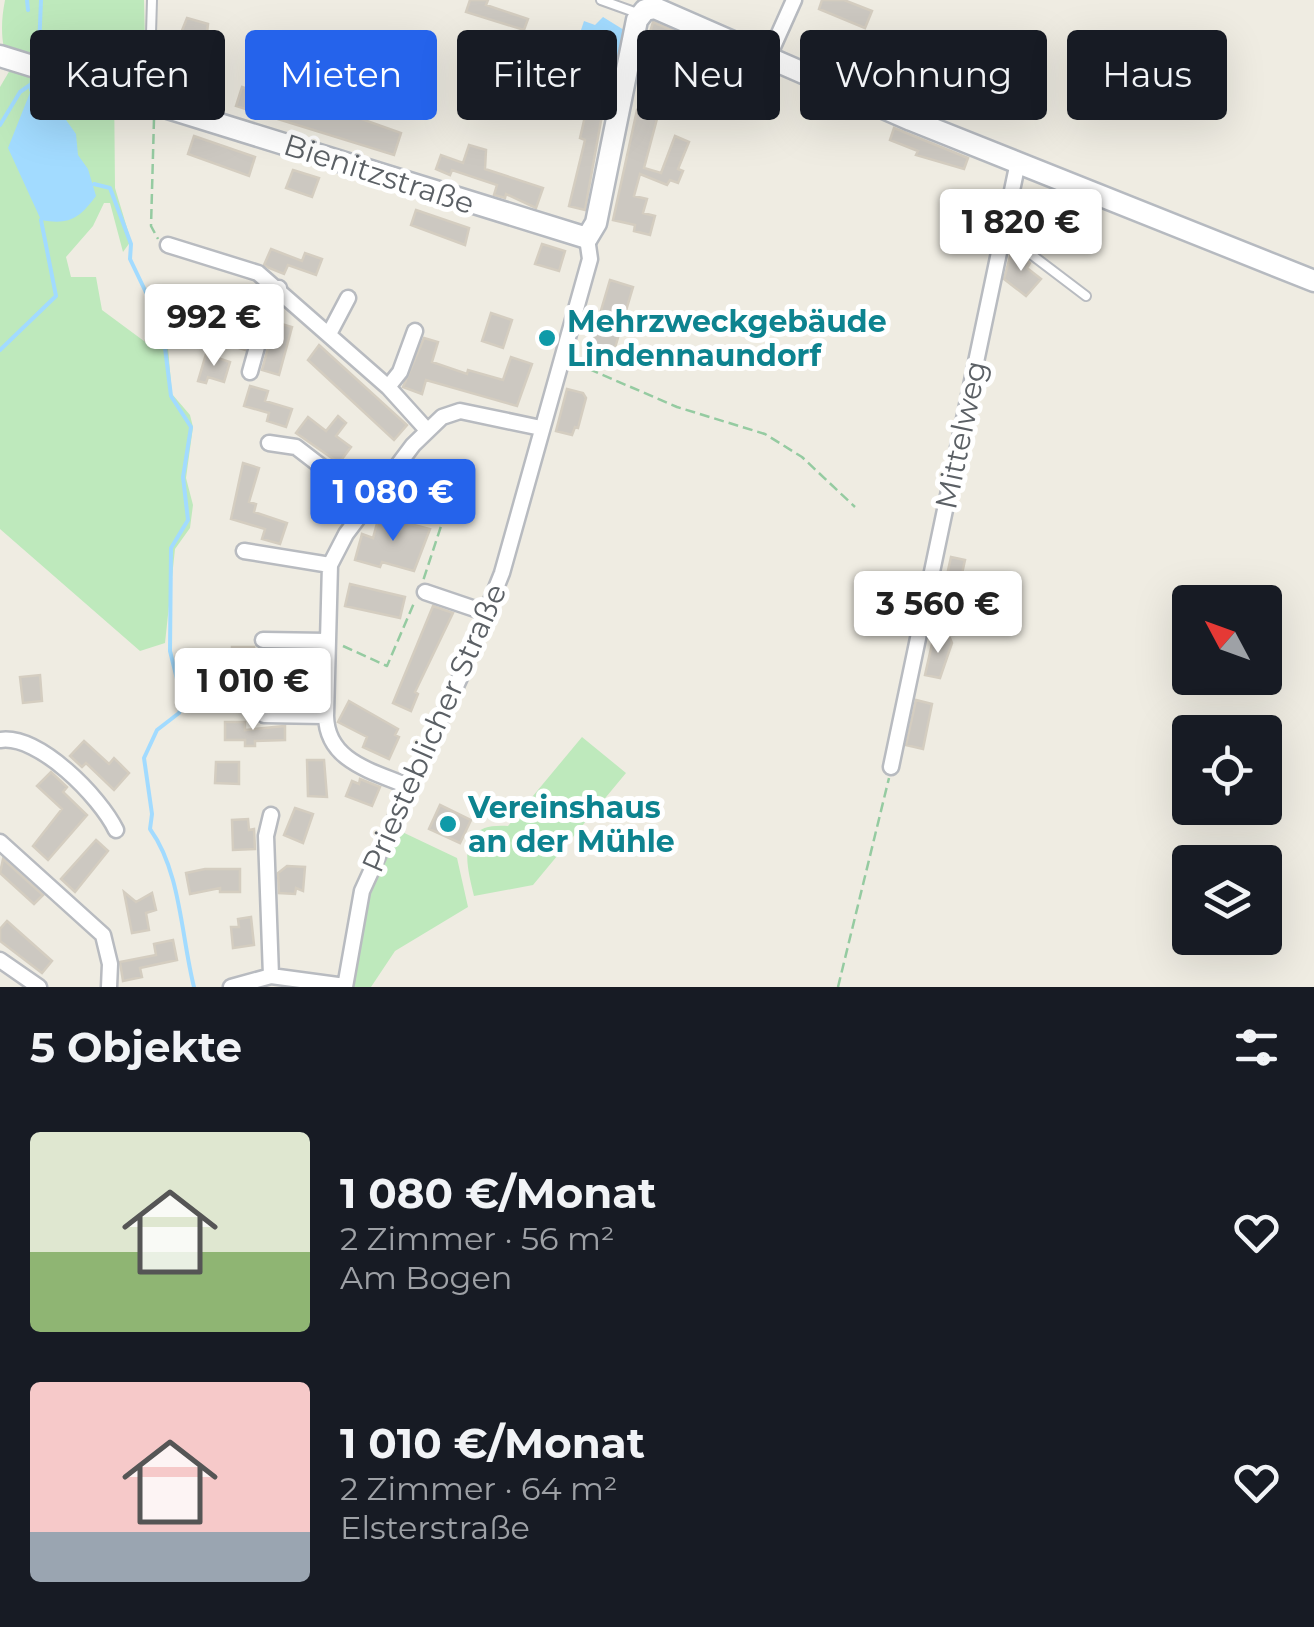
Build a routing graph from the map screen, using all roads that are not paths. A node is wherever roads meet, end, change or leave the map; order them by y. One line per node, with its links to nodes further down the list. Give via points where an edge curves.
1 (152, 0): 5 (lane)
2 (601, 0): 4 (lane)
3 (794, 0): 7 (street)
4 (643, 8): 6 (street); 12 (street, Priesteblicher Straße)
5 (152, 30)
6 (705, 30)
7 (780, 31)
8 (0, 56): 10 (street, Bienitzstraße)
9 (780, 63): 14 (street)
10 (30, 65)
11 (617, 105): 12 (lane)
12 (620, 106): 16 (street, Priesteblicher Straße)
13 (210, 120): 16 (street, Bienitzstraße)
14 (1018, 162): 15 (street, Mittelweg); 18 (street)
15 (1003, 232): 20 (lane); 39 (street, Mittelweg)
16 (587, 238): 26 (street, Priesteblicher Straße, via 590,259)
17 (168, 244): 19 (street, via 219,268 258,273)
18 (1314, 281)
19 (280, 288): 23 (street); 24 (street, via 270,300)
20 (1086, 296)
21 (348, 298): 23 (street)
22 (415, 331): 25 (street)
23 (329, 334): 25 (street)
24 (250, 372)
25 (388, 387): 27 (street)
26 (541, 428): 27 (street, via 460,412); 33 (street, Priesteblicher Straße)
27 (426, 429): 29 (street)
28 (269, 443): 29 (street, via 296,447)
29 (375, 498): 31 (street)
30 (244, 551): 31 (street)
31 (330, 565): 35 (street)
32 (425, 592): 33 (street)
33 (487, 613): 40 (street, Priesteblicher Straße)
34 (263, 640): 35 (street)
35 (327, 640): 37 (street)
36 (264, 714): 37 (street)
37 (326, 716): 40 (street, via 330,740 344,758)
38 (0, 740): 42 (street, via 44,752 107,811)
39 (892, 767)
40 (410, 787): 46 (street, Priesteblicher Straße, via 362,891)
41 (271, 815): 45 (street, via 266,836)
42 (116, 830)
43 (0, 842): 48 (street, via 103,935)
44 (0, 960): 47 (street)
45 (276, 980): 46 (street); 49 (street)
46 (345, 986)
47 (39, 987)
48 (109, 987)
49 (232, 987)

